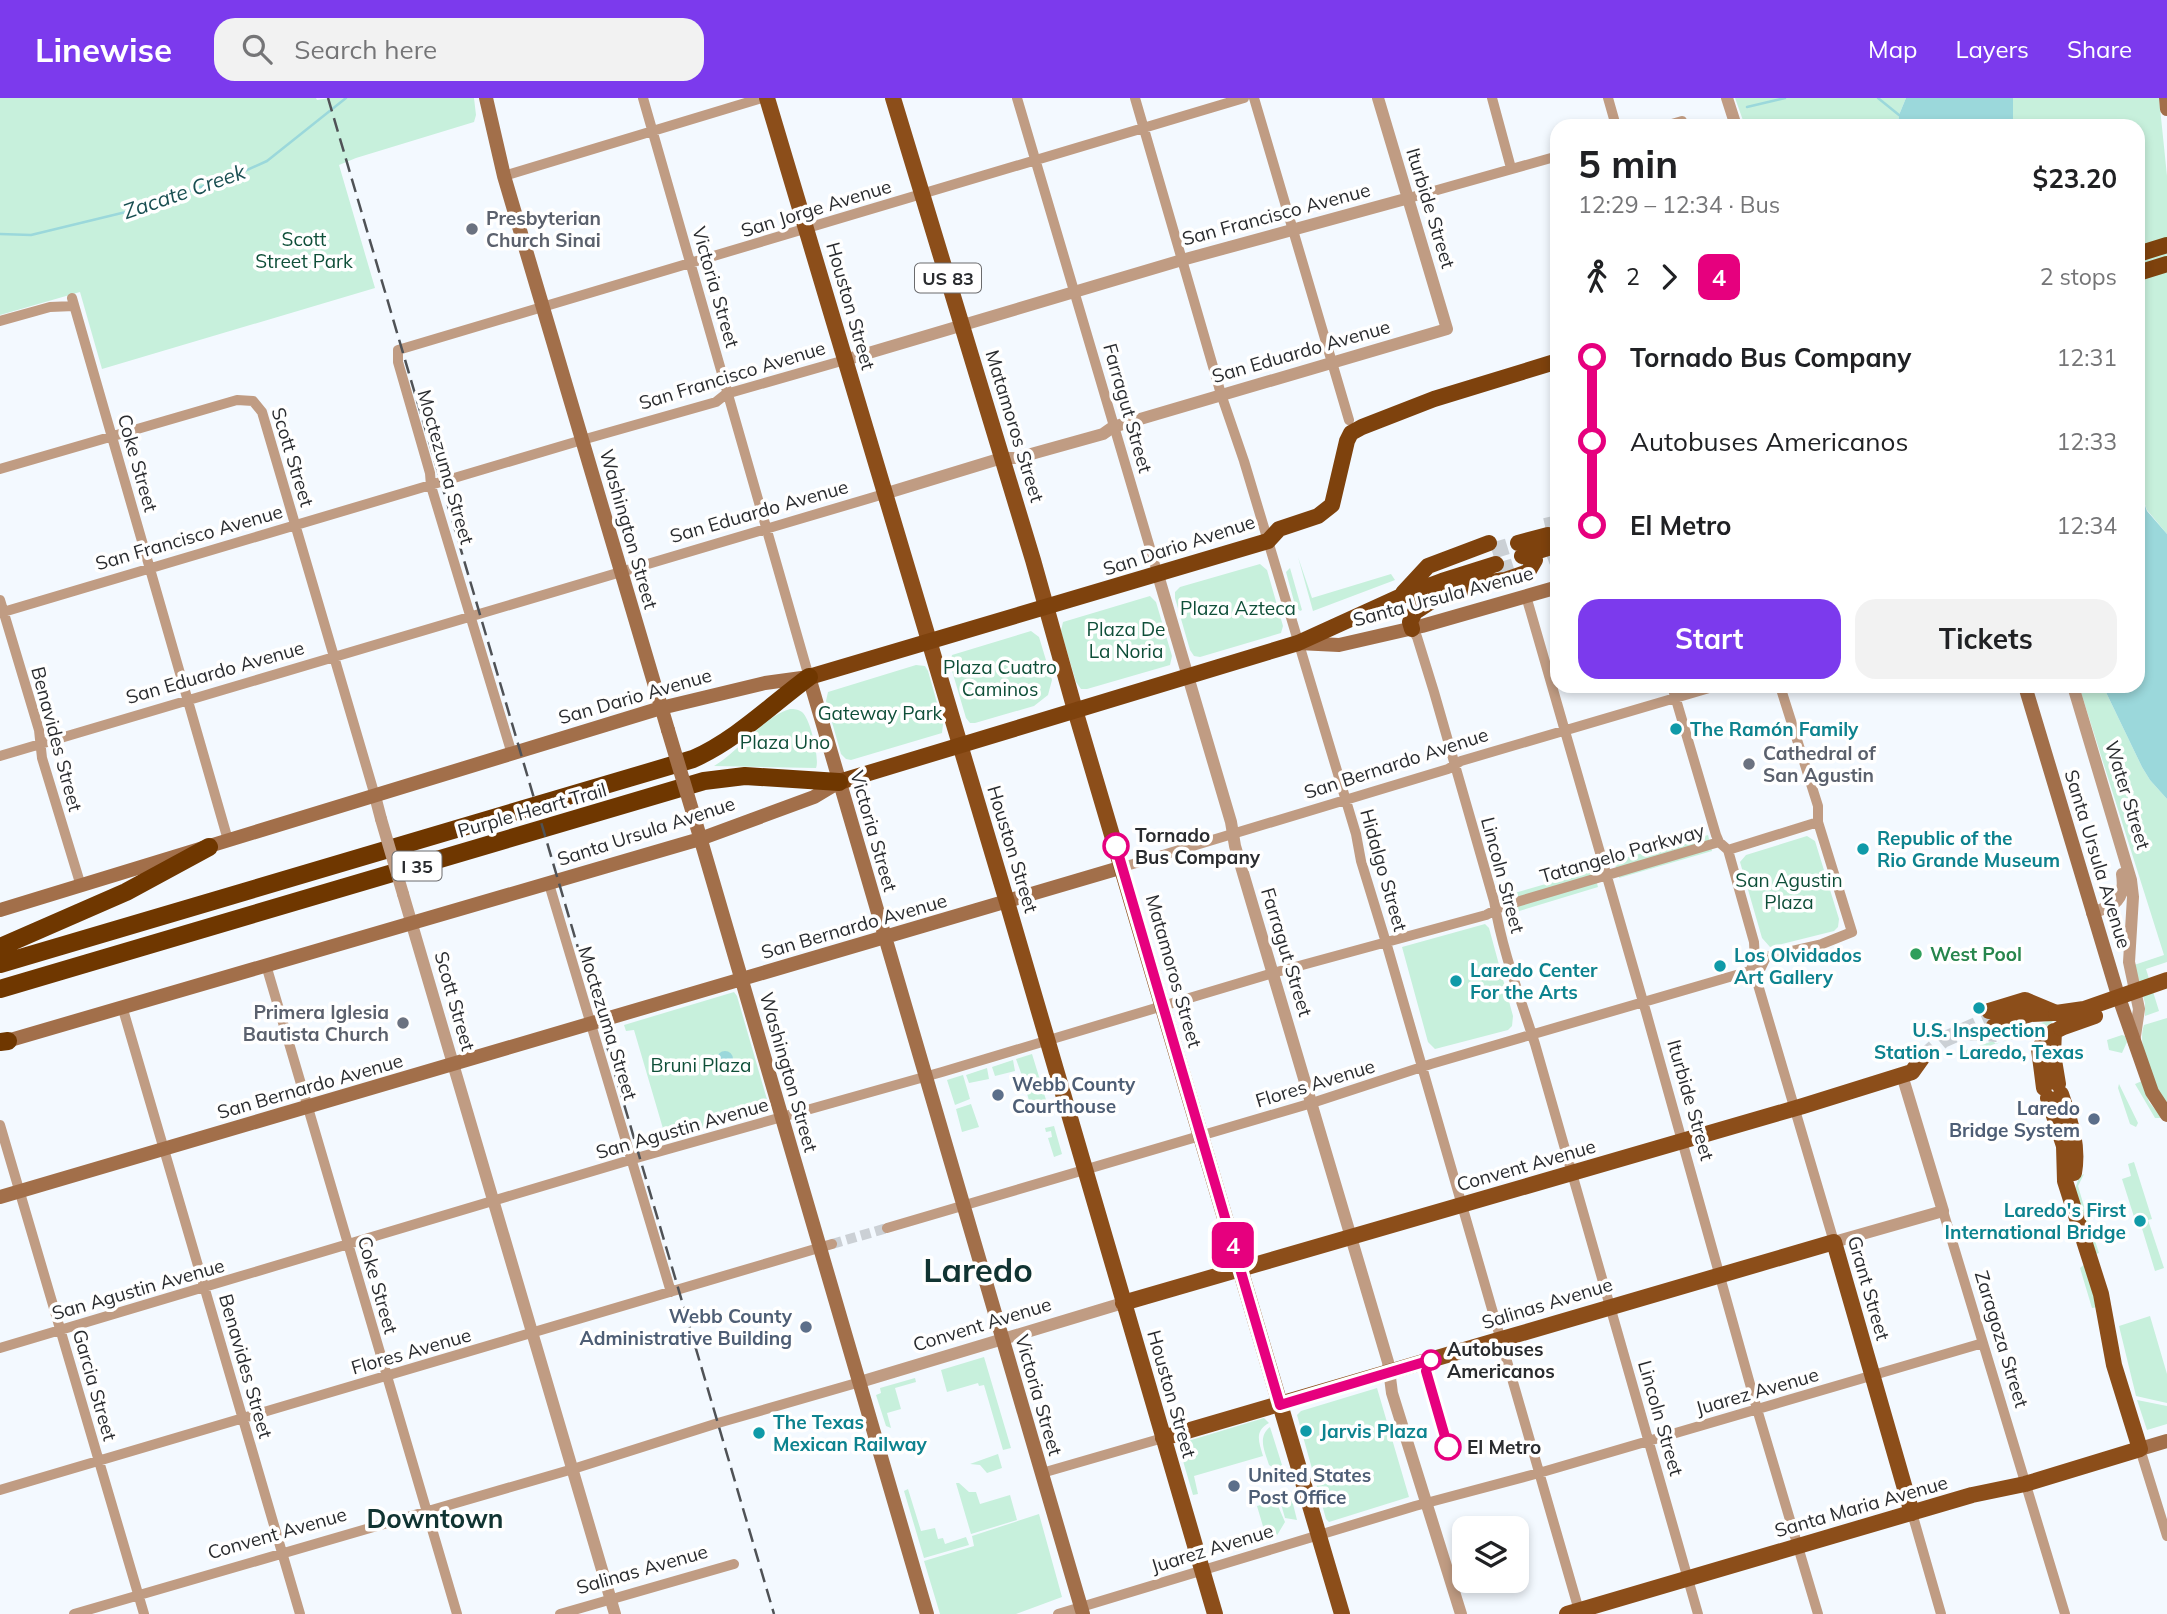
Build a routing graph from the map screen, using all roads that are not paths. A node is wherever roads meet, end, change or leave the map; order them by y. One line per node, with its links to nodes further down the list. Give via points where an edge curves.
1 (486, 98): 22 (main road, Washington Street)
2 (643, 98): 18 (street, Victoria Street)
3 (764, 98): 18 (street); 25 (main road, Houston Street)
4 (893, 98): 23 (main road, Matamoros Street / US 83)
5 (1017, 98): 20 (street, Farragut Street)
6 (1135, 98): 17 (street, Hidalgo Street)
7 (1244, 98): 17 (street, San Jorge Avenue)
8 (1254, 98): 26 (street)
9 (1378, 98): 24 (street, Iturbide Street)
10 (1492, 98): 21 (street)
11 (1608, 98): 15 (street)
12 (1727, 98): 16 (street)
13 (2166, 98): 14 (main road)
14 (2167, 109)
15 (1614, 119)
16 (1734, 119)
17 (1144, 127): 20 (street, San Jorge Avenue); 31 (street, Hidalgo Street)
18 (652, 131): 22 (street); 33 (street, Victoria Street)
19 (1550, 158): 21 (street, San Francisco Avenue)
20 (1036, 160): 23 (street, San Jorge Avenue); 35 (street, Farragut Street)
21 (1511, 168): 24 (street, San Francisco Avenue)
22 (504, 176): 36 (main road, Washington Street)
23 (923, 194): 25 (street, San Jorge Avenue); 38 (main road, Matamoros Street / US 83)
24 (1409, 198): 26 (street, San Francisco Avenue); 39 (street, Iturbide Street)
25 (807, 229): 33 (street, San Jorge Avenue); 41 (main road, Houston Street)
26 (1293, 230): 31 (street, San Francisco Avenue); 42 (street)
27 (2167, 234): 28 (highway)
28 (2145, 241)
29 (2167, 245): 30 (highway)
30 (2145, 252)
31 (1182, 260): 35 (street, San Francisco Avenue); 45 (street, Hidalgo Street)
32 (2167, 264): 34 (highway)
33 (691, 265): 36 (street, San Jorge Avenue); 44 (street, Victoria Street)
34 (2145, 270)
35 (1074, 293): 38 (street, San Francisco Avenue); 47 (street, Farragut Street)
36 (543, 308): 40 (street, San Jorge Avenue); 49 (main road, Washington Street)
37 (0, 321): 48 (street, Coke Street, via 73,302)
38 (962, 326): 41 (street, San Francisco Avenue); 50 (main road, Matamoros Street / US 83)
39 (1447, 329): 42 (street, San Eduardo Avenue)
40 (398, 350): 52 (street, Moctezuma Street)
41 (845, 360): 44 (street, San Francisco Avenue); 53 (main road, Houston Street)
42 (1332, 362): 45 (street, San Eduardo Avenue); 46 (street)
43 (1550, 363): 56 (highway, San Dario Avenue, via 1434,399 1351,433 1332,505)
44 (726, 394): 49 (street, San Francisco Avenue, via 716,402); 55 (street, Victoria Street)
45 (1222, 394): 47 (street, San Eduardo Avenue); 56 (street, Hidalgo Street)
46 (1349, 420)
47 (1113, 427): 50 (street, San Eduardo Avenue, via 1103,434); 61 (street, Farragut Street)
48 (113, 436): 51 (street); 54 (street, Scott Street, via 237,400 253,401 261,412); 59 (street, Coke Street)
49 (582, 440): 52 (street, San Francisco Avenue); 60 (main road, Washington Street)
50 (1002, 458): 53 (street, San Eduardo Avenue); 67 (main road, Matamoros Street / US 83)
51 (0, 469)
52 (431, 486): 54 (street, San Francisco Avenue); 69 (street, Moctezuma Street)
53 (884, 494): 55 (street, San Eduardo Avenue); 71 (main road, Houston Street)
54 (294, 526): 59 (street, San Francisco Avenue); 73 (street, Scott Street)
55 (765, 530): 60 (street, San Eduardo Avenue); 74 (street, Victoria Street)
56 (1273, 535): 61 (highway, San Dario Avenue); 72 (street, Hidalgo Street)
57 (1534, 547): 63 (highway, via 1532,568 1524,573)
58 (1494, 557): 65 (highway, Santa Ursula Avenue)
59 (150, 568): 68 (street, San Francisco Avenue); 85 (street, Coke Street)
60 (621, 571): 69 (street, San Eduardo Avenue); 86 (main road, Washington Street)
61 (1158, 575): 67 (highway, San Dario Avenue); 75 (street, Farragut Street)
62 (1550, 589): 64 (main road, Santa Ursula Avenue)
63 (1447, 593): 65 (highway); 70 (highway, via 1415,612)
64 (1526, 596): 70 (main road, Santa Ursula Avenue); 76 (street, Iturbide Street)
65 (1399, 597): 72 (highway, Santa Ursula Avenue)
66 (0, 600): 68 (street, Benavides Street)
67 (1047, 608): 71 (highway, San Dario Avenue); 87 (main road, Matamoros Street / US 83)
68 (2, 613): 89 (street, Benavides Street)
69 (470, 617): 73 (street, San Eduardo Avenue); 91 (street, Moctezuma Street)
70 (1412, 629): 72 (main road, Santa Ursula Avenue, via 1339,645); 93 (street, Lincoln Street)
71 (929, 643): 74 (highway, San Dario Avenue); 90 (main road, Houston Street)
72 (1298, 643): 75 (highway, Santa Ursula Avenue); 96 (street, Hidalgo Street)
73 (333, 658): 85 (street, San Eduardo Avenue); 95 (street, Scott Street)
74 (809, 677): 86 (main road, San Dario Avenue); 94 (main road, Victoria Street); 118 (highway, Purple Heart Trail / I 35, via 712,751 693,759)
75 (1189, 677): 87 (highway, Santa Ursula Avenue); 98 (street, Farragut Street)
76 (1550, 678)
77 (1554, 693): 88 (street, Iturbide Street)
78 (1674, 693): 84 (street)
79 (1692, 693): 84 (street, San Bernardo Avenue)
80 (1782, 693): 97 (street, via 1818,806)
81 (2027, 693): 109 (main road, Santa Ursula Avenue)
82 (2068, 693): 109 (street, Water Street, via 2123,876 2118,901 2110,907)
83 (2075, 693): 129 (street, Water Street, via 2131,880 2129,962 2139,1009)
84 (1675, 698): 88 (street, San Bernardo Avenue); 101 (street)
85 (188, 700): 89 (street, San Eduardo Avenue); 100 (street, Coke Street)
86 (661, 708): 91 (main road, San Dario Avenue); 99 (main road, Washington Street, bridge)
87 (1075, 710): 90 (highway, Santa Ursula Avenue); 104 (main road, Matamoros Street)
88 (1565, 729): 93 (street, San Bernardo Avenue); 105 (street, Iturbide Street)
89 (40, 744): 92 (street, San Eduardo Avenue); 107 (street, Benavides Street)
90 (960, 746): 94 (highway, Santa Ursula Avenue); 108 (main road, Houston Street)
91 (512, 754): 95 (main road, San Dario Avenue)
92 (0, 756)
93 (1455, 766): 96 (street, San Bernardo Avenue); 111 (street, Lincoln Street)
94 (839, 782): 99 (main road, Santa Ursula Avenue, via 814,797); 113 (main road, Victoria Street); 124 (highway, Purple Heart Trail / I 35, via 745,776 704,781)
95 (375, 796): 100 (main road, San Dario Avenue); 112 (street, Scott Street, bridge)
96 (1346, 800): 98 (street, San Bernardo Avenue); 114 (street, Hidalgo Street)
97 (1818, 822): 103 (street); 117 (street, via 1852,932)
98 (1233, 834): 104 (street, San Bernardo Avenue); 121 (street, Farragut Street)
99 (700, 839): 106 (main road, Santa Ursula Avenue); 122 (main road, Washington Street)
100 (228, 840): 102 (main road, San Dario Avenue)
101 (1719, 842): 103 (street); 105 (street, Tatangelo Parkway)
102 (209, 846): 107 (main road, San Dario Avenue); 116 (highway, via 126,892)
103 (1728, 850): 115 (street, Grant Street)
104 (1123, 867): 108 (main road, San Bernardo Avenue); 127 (main road, Matamoros Street)
105 (1607, 876): 111 (street, Tatangelo Parkway); 126 (street, Iturbide Street)
106 (549, 884): 112 (main road, Santa Ursula Avenue); 131 (street, Moctezuma Street)
107 (81, 886): 110 (main road, San Dario Avenue)
108 (1007, 902): 113 (main road, San Bernardo Avenue); 134 (main road, Houston Street)
109 (2090, 907): 129 (main road, Santa Ursula Avenue)
110 (0, 910)
111 (1495, 910): 114 (street, San Agustin Avenue); 133 (street, Lincoln Street)
112 (412, 923): 119 (main road, Santa Ursula Avenue); 137 (street, Scott Street)
113 (885, 937): 122 (main road, San Bernardo Avenue); 140 (main road, Victoria Street)
114 (1386, 942): 121 (street, San Agustin Avenue); 138 (street, Hidalgo Street)
115 (1754, 942): 117 (street, Grant Street); 120 (street, Grant Street)
116 (0, 947)
117 (1766, 957): 120 (street)
118 (0, 964)
119 (266, 965): 128 (main road, Santa Ursula Avenue); 142 (street, Coke Street)
120 (1754, 972): 126 (street, Flores Avenue); 143 (street, Grant Street)
121 (1273, 973): 127 (street, San Agustin Avenue); 141 (street, Farragut Street)
122 (742, 979): 131 (main road, San Bernardo Avenue); 145 (main road, Washington Street)
123 (2167, 980): 132 (main road, bridge, via 2084,1009)
124 (0, 989)
125 (2167, 991): 132 (main road, bridge)
126 (1644, 1003): 133 (street, Flores Avenue); 148 (street, Iturbide Street)
127 (1162, 1005): 134 (street, San Agustin Avenue); 147 (main road, Matamoros Street)
128 (122, 1006): 135 (main road, Santa Ursula Avenue); 149 (street, Benavides Street)
129 (2131, 1020): 144 (main road, Santa Ursula Avenue, via 2134,1043 2152,1092)
130 (1993, 1022): 132 (main road, via 2028,1007)
131 (590, 1023): 137 (main road, San Bernardo Avenue); 150 (street, Moctezuma Street)
132 (2057, 1024): 186 (main road, via 2039,1049 2064,1146 2065,1181 2101,1294 2114,1364)
133 (1532, 1035): 138 (street, Flores Avenue); 152 (street, Lincoln Street)
134 (1045, 1041): 140 (street, San Agustin Avenue); 151 (main road, Houston Street)
135 (3, 1042)
136 (1922, 1058): 139 (main road)
137 (453, 1064): 142 (main road, San Bernardo Avenue); 155 (street, Scott Street)
138 (1422, 1067): 141 (street, Flores Avenue); 157 (street, Hidalgo Street)
139 (1907, 1074): 143 (main road, Convent Avenue); 158 (street, Zaragoza Street)
140 (926, 1075): 145 (street, San Agustin Avenue); 156 (main road, Victoria Street)
141 (1312, 1102): 147 (street, Flores Avenue); 160 (street, Farragut Street)
142 (307, 1107): 149 (main road, San Bernardo Avenue); 162 (street, Coke Street)
143 (1794, 1109): 148 (main road, Convent Avenue); 161 (street, Grant Street)
144 (2167, 1115)
145 (782, 1117): 150 (street, San Agustin Avenue); 163 (main road, Washington Street)
146 (0, 1125): 153 (street, Garcia Street)
147 (1200, 1136): 151 (street, Flores Avenue); 164 (main road, Matamoros Street)
148 (1683, 1142): 152 (main road, Convent Avenue); 165 (street, Iturbide Street)
149 (163, 1149): 153 (main road, San Bernardo Avenue); 166 (street, Benavides Street)
150 (631, 1160): 155 (street, San Agustin Avenue); 167 (street, Moctezuma Street)
151 (1084, 1170): 156 (street, Flores Avenue); 168 (main road, Houston Street)
152 (1572, 1173): 157 (main road, Convent Avenue); 169 (street, Lincoln Street)
153 (20, 1191): 154 (main road, San Bernardo Avenue); 170 (street, Garcia Street)
154 (0, 1197)
155 (494, 1202): 162 (street, San Agustin Avenue); 171 (street, Scott Street)
156 (964, 1205): 159 (street, Flores Avenue); 172 (main road, Victoria Street)
157 (1461, 1205): 160 (main road, Convent Avenue); 173 (street, Hidalgo Street)
158 (1943, 1210): 161 (street, Salinas Avenue); 174 (street, Zaragoza Street)
159 (887, 1228)
160 (1351, 1238): 164 (main road, Convent Avenue); 176 (street, Farragut Street)
161 (1834, 1242): 165 (main road, Salinas Avenue); 178 (main road, Grant Street)
162 (348, 1245): 166 (street, San Agustin Avenue); 177 (street, Coke Street)
163 (826, 1246): 167 (street, Flores Avenue); 179 (main road, Washington Street)
164 (1240, 1269): 168 (main road, Convent Avenue); 180 (main road, Matamoros Street)
165 (1719, 1275): 169 (main road, Salinas Avenue); 181 (street, Iturbide Street)
166 (204, 1287): 170 (street, San Agustin Avenue); 182 (street, Benavides Street)
167 (671, 1292): 171 (street, Flores Avenue)
168 (1123, 1303): 172 (street, Convent Avenue); 183 (main road, Houston Street)
169 (1610, 1306): 173 (main road, Salinas Avenue); 184 (street, Lincoln Street)
170 (61, 1330): 175 (street, San Agustin Avenue); 187 (street, Garcia Street)
171 (532, 1334): 177 (street, Flores Avenue); 188 (street, Scott Street)
172 (1002, 1339): 179 (street, Convent Avenue); 189 (main road, Victoria Street)
173 (1499, 1339): 176 (main road, Salinas Avenue); 190 (street, Hidalgo Street)
174 (1983, 1343): 178 (street, Juarez Avenue); 191 (street, Zaragoza Street)
175 (0, 1348)
176 (1390, 1372): 180 (main road, Salinas Avenue); 193 (street, Farragut Street, via 1392,1393)
177 (387, 1377): 182 (street, Flores Avenue); 194 (street, Coke Street)
178 (1873, 1377): 181 (street, Juarez Avenue); 195 (main road, Grant Street)
179 (860, 1382): 188 (street, Convent Avenue); 213 (main road, Washington Street)
180 (1280, 1405): 183 (main road, Salinas Avenue); 196 (main road, Matamoros Street)
181 (1757, 1409): 184 (street, Juarez Avenue); 198 (street, Iturbide Street)
182 (243, 1419): 187 (street, Flores Avenue); 199 (street, Benavides Street)
183 (1163, 1438): 189 (street, Salinas Avenue); 201 (main road, Houston Street)
184 (1649, 1441): 190 (street, Juarez Avenue); 202 (street, Lincoln Street)
185 (2167, 1441): 186 (main road, Santa Maria Avenue)
186 (2140, 1449): 191 (main road, Santa Maria Avenue); 197 (street)
187 (99, 1461): 192 (street, Flores Avenue); 203 (street, Garcia Street)
188 (573, 1469): 194 (street, Convent Avenue); 204 (street, Scott Street)
189 (1042, 1473): 205 (main road, Victoria Street)
190 (1539, 1473): 193 (street, Juarez Avenue); 206 (street, Hidalgo Street)
191 (2025, 1484): 195 (main road, Santa Maria Avenue); 221 (street, Zaragoza Street)
192 (0, 1490)
193 (1426, 1504): 196 (street, Juarez Avenue); 217 (street, Farragut Street)
194 (426, 1511): 199 (street, Convent Avenue); 210 (street, Coke Street)
195 (1912, 1513): 198 (main road, Santa Maria Avenue); 220 (street, Grant Street)
196 (1318, 1534): 201 (street, Juarez Avenue); 216 (main road, Matamoros Street)
197 (2167, 1536)
198 (1799, 1546): 202 (main road, Santa Maria Avenue); 219 (street, Iturbide Street)
199 (282, 1553): 203 (street, Convent Avenue); 209 (street, Benavides Street)
200 (734, 1564): 204 (street, Salinas Avenue)
201 (1202, 1569): 205 (street, Juarez Avenue); 215 (main road, Houston Street)
202 (1688, 1577): 206 (main road, Santa Maria Avenue); 218 (street, Lincoln Street)
203 (139, 1595): 207 (street, Convent Avenue); 208 (street, Garcia Street)
204 (611, 1599): 211 (street, Salinas Avenue); 212 (street, Scott Street)
205 (1082, 1611): 214 (street, Juarez Avenue)
206 (1575, 1613)
207 (74, 1614)
208 (144, 1614)
209 (300, 1614)
210 (457, 1614)
211 (560, 1614)
212 (615, 1614)
213 (927, 1614)
214 (1058, 1614)
215 (1215, 1614)
216 (1342, 1614)
217 (1461, 1614)
218 (1699, 1614)
219 (1818, 1614)
220 (1941, 1614)
221 (2065, 1614)

